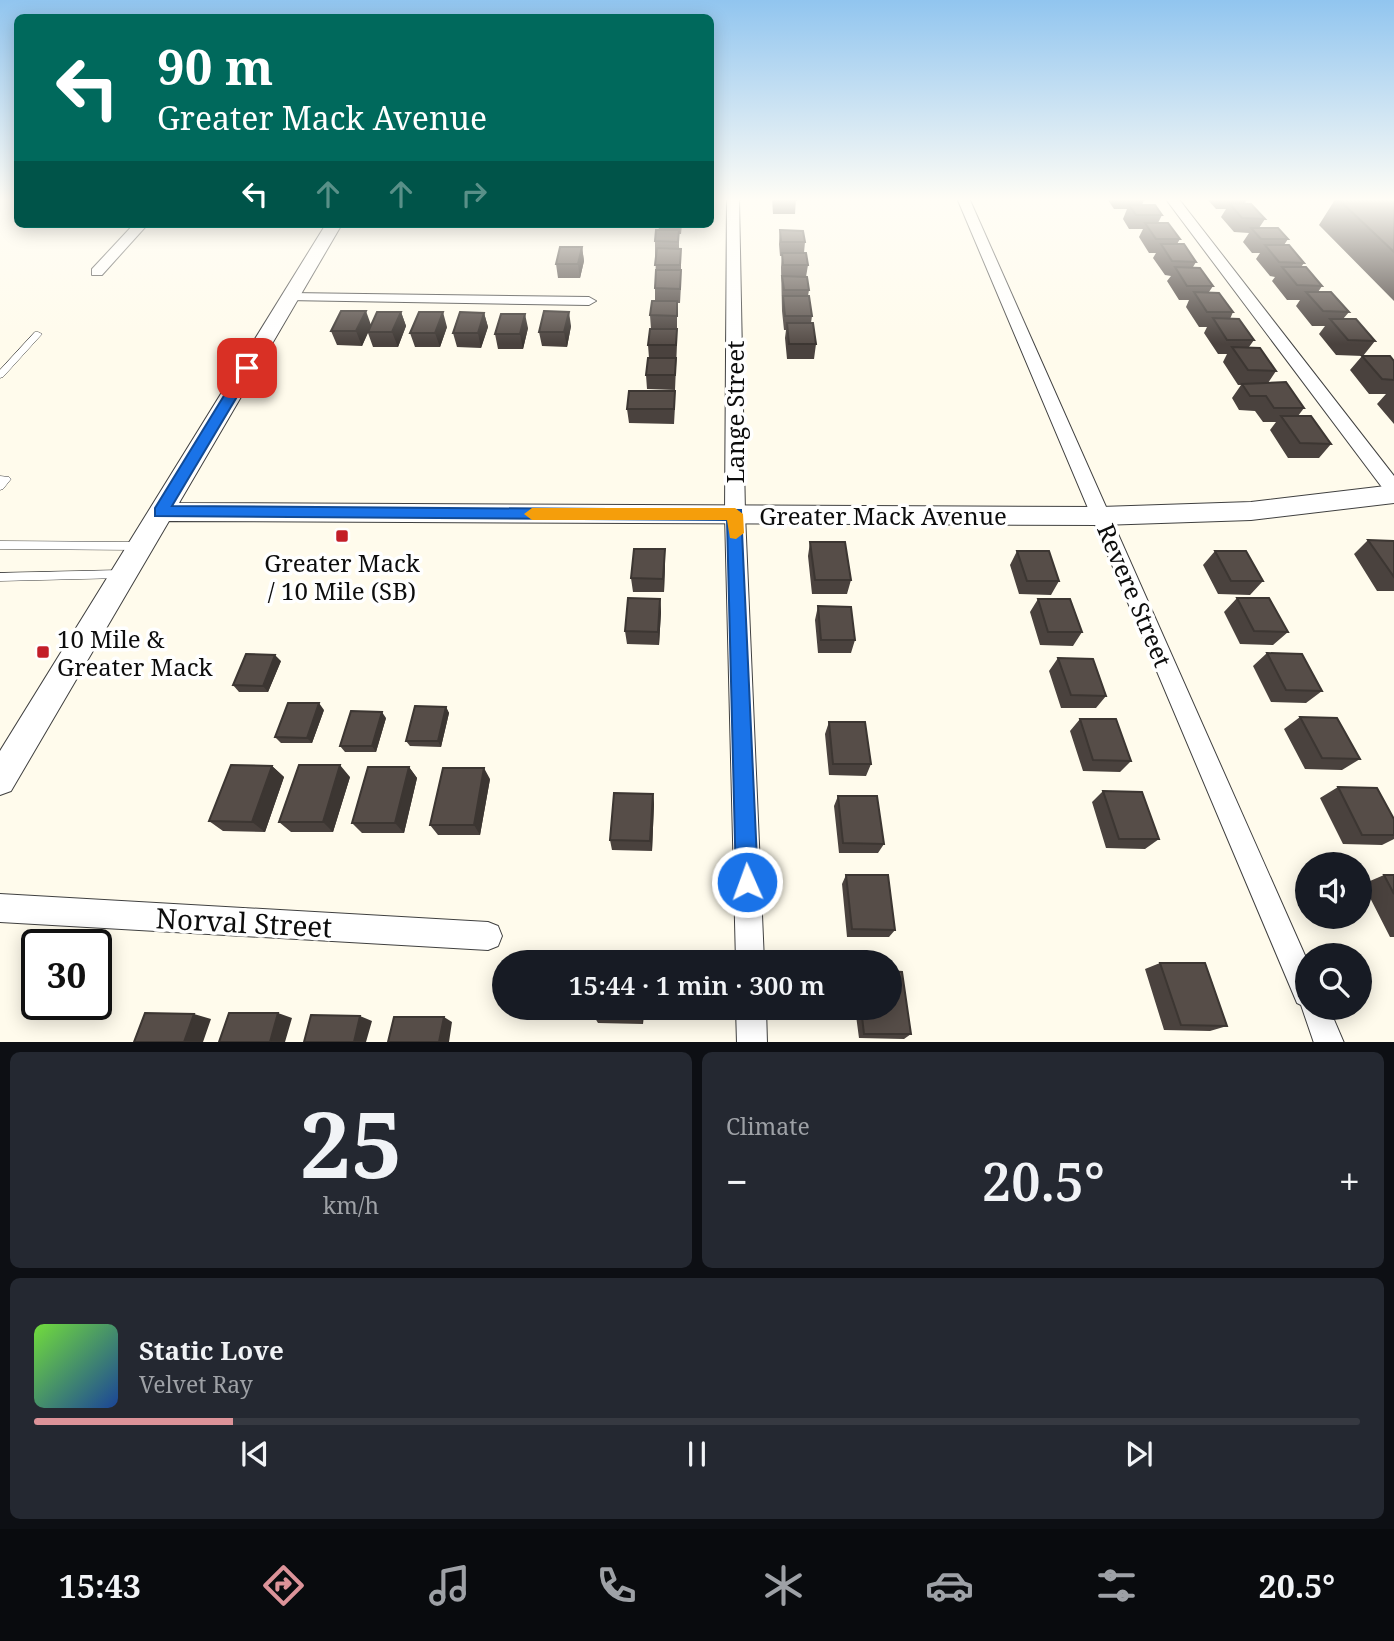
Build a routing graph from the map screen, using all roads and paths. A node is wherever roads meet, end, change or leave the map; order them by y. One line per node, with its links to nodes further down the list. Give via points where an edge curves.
1 (120, 247): 6 (street)
2 (320, 247): 7 (street)
3 (733, 247): 16 (street, Lange Street)
4 (984, 247): 17 (street, Revere Street)
5 (1208, 247): 13 (street)
6 (97, 271)
7 (291, 296): 8 (street); 15 (street)
8 (589, 301)
9 (38, 334): 10 (lane)
10 (0, 375)
11 (0, 479): 12 (lane, via 6,479)
12 (0, 487)
13 (1394, 489)
14 (1394, 494): 17 (street, Greater Mack Avenue, via 1251,511)
15 (161, 512): 16 (street, Greater Mack Avenue); 19 (street)
16 (735, 514): 17 (street, Greater Mack Avenue); 25 (street, Lange Street)
17 (1101, 516): 26 (street, Revere Street)
18 (0, 545): 19 (lane)
19 (141, 546): 20 (street)
20 (124, 574): 21 (lane); 22 (street)
21 (0, 577)
22 (0, 780)
23 (0, 908): 24 (street, Norval Street)
24 (488, 936)
25 (750, 950)
26 (1295, 965)
27 (751, 1020): 29 (street)
28 (1319, 1020): 30 (street)
29 (752, 1042)
30 (1329, 1042)

